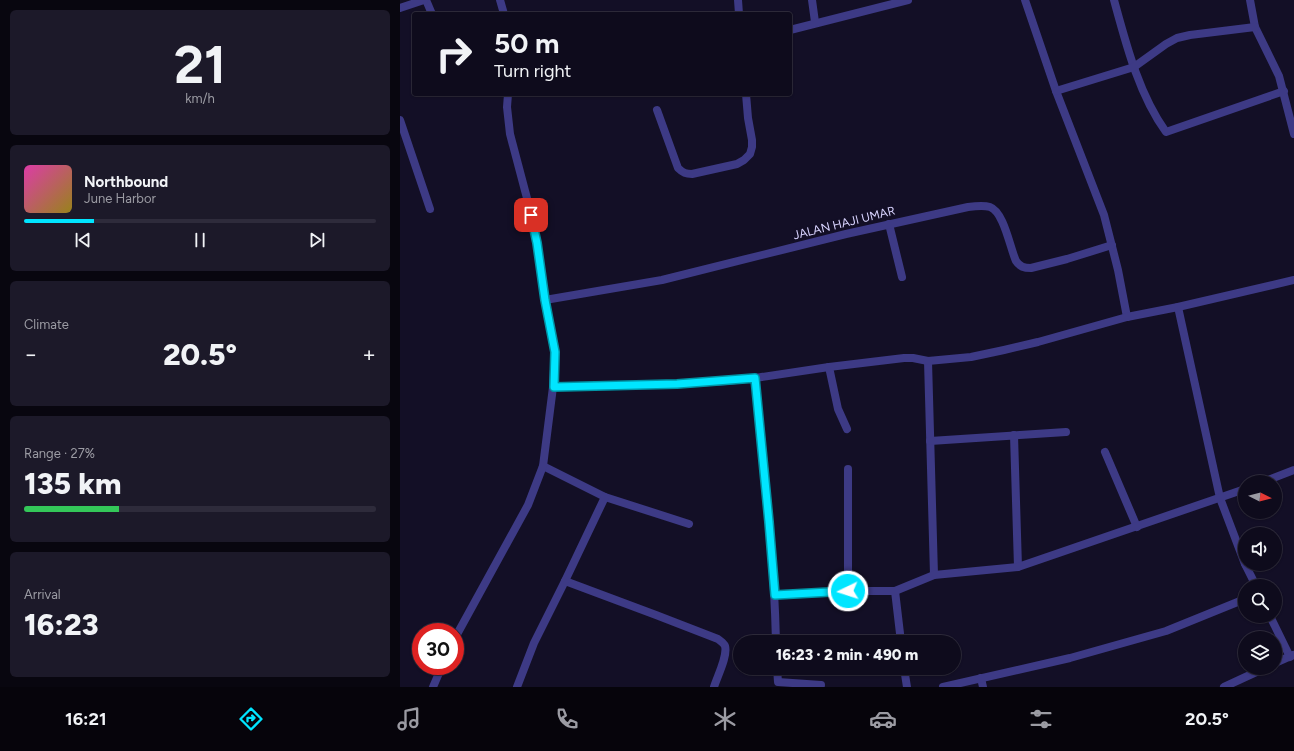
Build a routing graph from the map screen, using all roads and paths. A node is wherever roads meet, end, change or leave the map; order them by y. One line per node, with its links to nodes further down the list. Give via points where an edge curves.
1 (425, 0): 9 (street); 10 (street)
2 (500, 0): 11 (street)
3 (738, 0): 12 (street)
4 (812, 0): 13 (street)
5 (908, 0): 13 (street)
6 (1025, 0): 17 (street)
7 (1114, 0): 16 (street)
8 (1250, 0): 14 (street)
9 (400, 8)
10 (431, 12)
11 (503, 12)
12 (740, 12)
13 (815, 22): 15 (street)
14 (1255, 27): 16 (street, via 1190,34 1166,44); 18 (street)
15 (792, 29)
16 (1134, 67): 17 (street); 18 (street, via 1151,108 1166,132)
17 (1056, 91): 26 (street, via 1104,215)
18 (1284, 91): 23 (street)
19 (508, 96): 29 (street, via 509,127 537,243)
20 (746, 96): 21 (street, via 752,140 750,154 737,164 692,174 682,172 678,168)
21 (657, 110)
22 (400, 120): 24 (street)
23 (1294, 134)
24 (430, 208)
25 (889, 224): 26 (street, JALAN HAJI UMAR, via 968,207 991,208 998,213 1003,222 1016,261 1019,266 1025,268 1067,259); 27 (street); 29 (street, JALAN HAJI UMAR, via 662,280)
26 (1112, 245): 31 (street)
27 (902, 277)
28 (1294, 280): 30 (street)
29 (545, 300): 35 (street, via 555,352)
30 (1178, 307): 31 (street); 47 (street)
31 (1127, 317): 32 (street, via 1004,350 971,357)
32 (928, 361): 33 (street, via 904,358); 39 (street)
33 (829, 367): 34 (street); 36 (street, via 838,409)
34 (755, 378): 35 (street, via 677,384); 56 (street)
35 (554, 387): 41 (street)
36 (847, 429)
37 (1066, 432): 38 (street)
38 (1014, 435): 39 (street); 51 (street)
39 (930, 441): 52 (street)
40 (1105, 452): 49 (street)
41 (543, 466): 46 (street); 58 (street, via 528,505)
42 (848, 469): 54 (street)
43 (1294, 470): 44 (street)
44 (1281, 475)
45 (1238, 492): 47 (street)
46 (605, 497): 48 (street); 53 (street)
47 (1220, 498): 49 (street); 50 (street)
48 (689, 524)
49 (1137, 527): 51 (street)
50 (1238, 546)
51 (1018, 567): 52 (street)
52 (934, 575): 55 (street)
53 (565, 581): 71 (street, via 534,643); 72 (street, via 722,642 725,646 724,658)
54 (848, 591): 55 (street); 56 (street)
55 (895, 591): 61 (street)
56 (775, 595): 60 (street)
57 (1238, 602): 68 (street, via 1166,631 1070,658)
58 (463, 623)
59 (1274, 623): 62 (street)
60 (776, 635)
61 (900, 635)
62 (1292, 656): 63 (street)
63 (1282, 660)
64 (438, 675): 70 (street)
65 (778, 675): 69 (street, via 778,682)
66 (905, 675): 73 (street)
67 (1250, 675): 76 (street)
68 (981, 678): 74 (street); 75 (street)
69 (821, 685)
70 (433, 687)
71 (517, 687)
72 (714, 687)
73 (907, 687)
74 (943, 687)
75 (983, 687)
76 (1224, 687)

